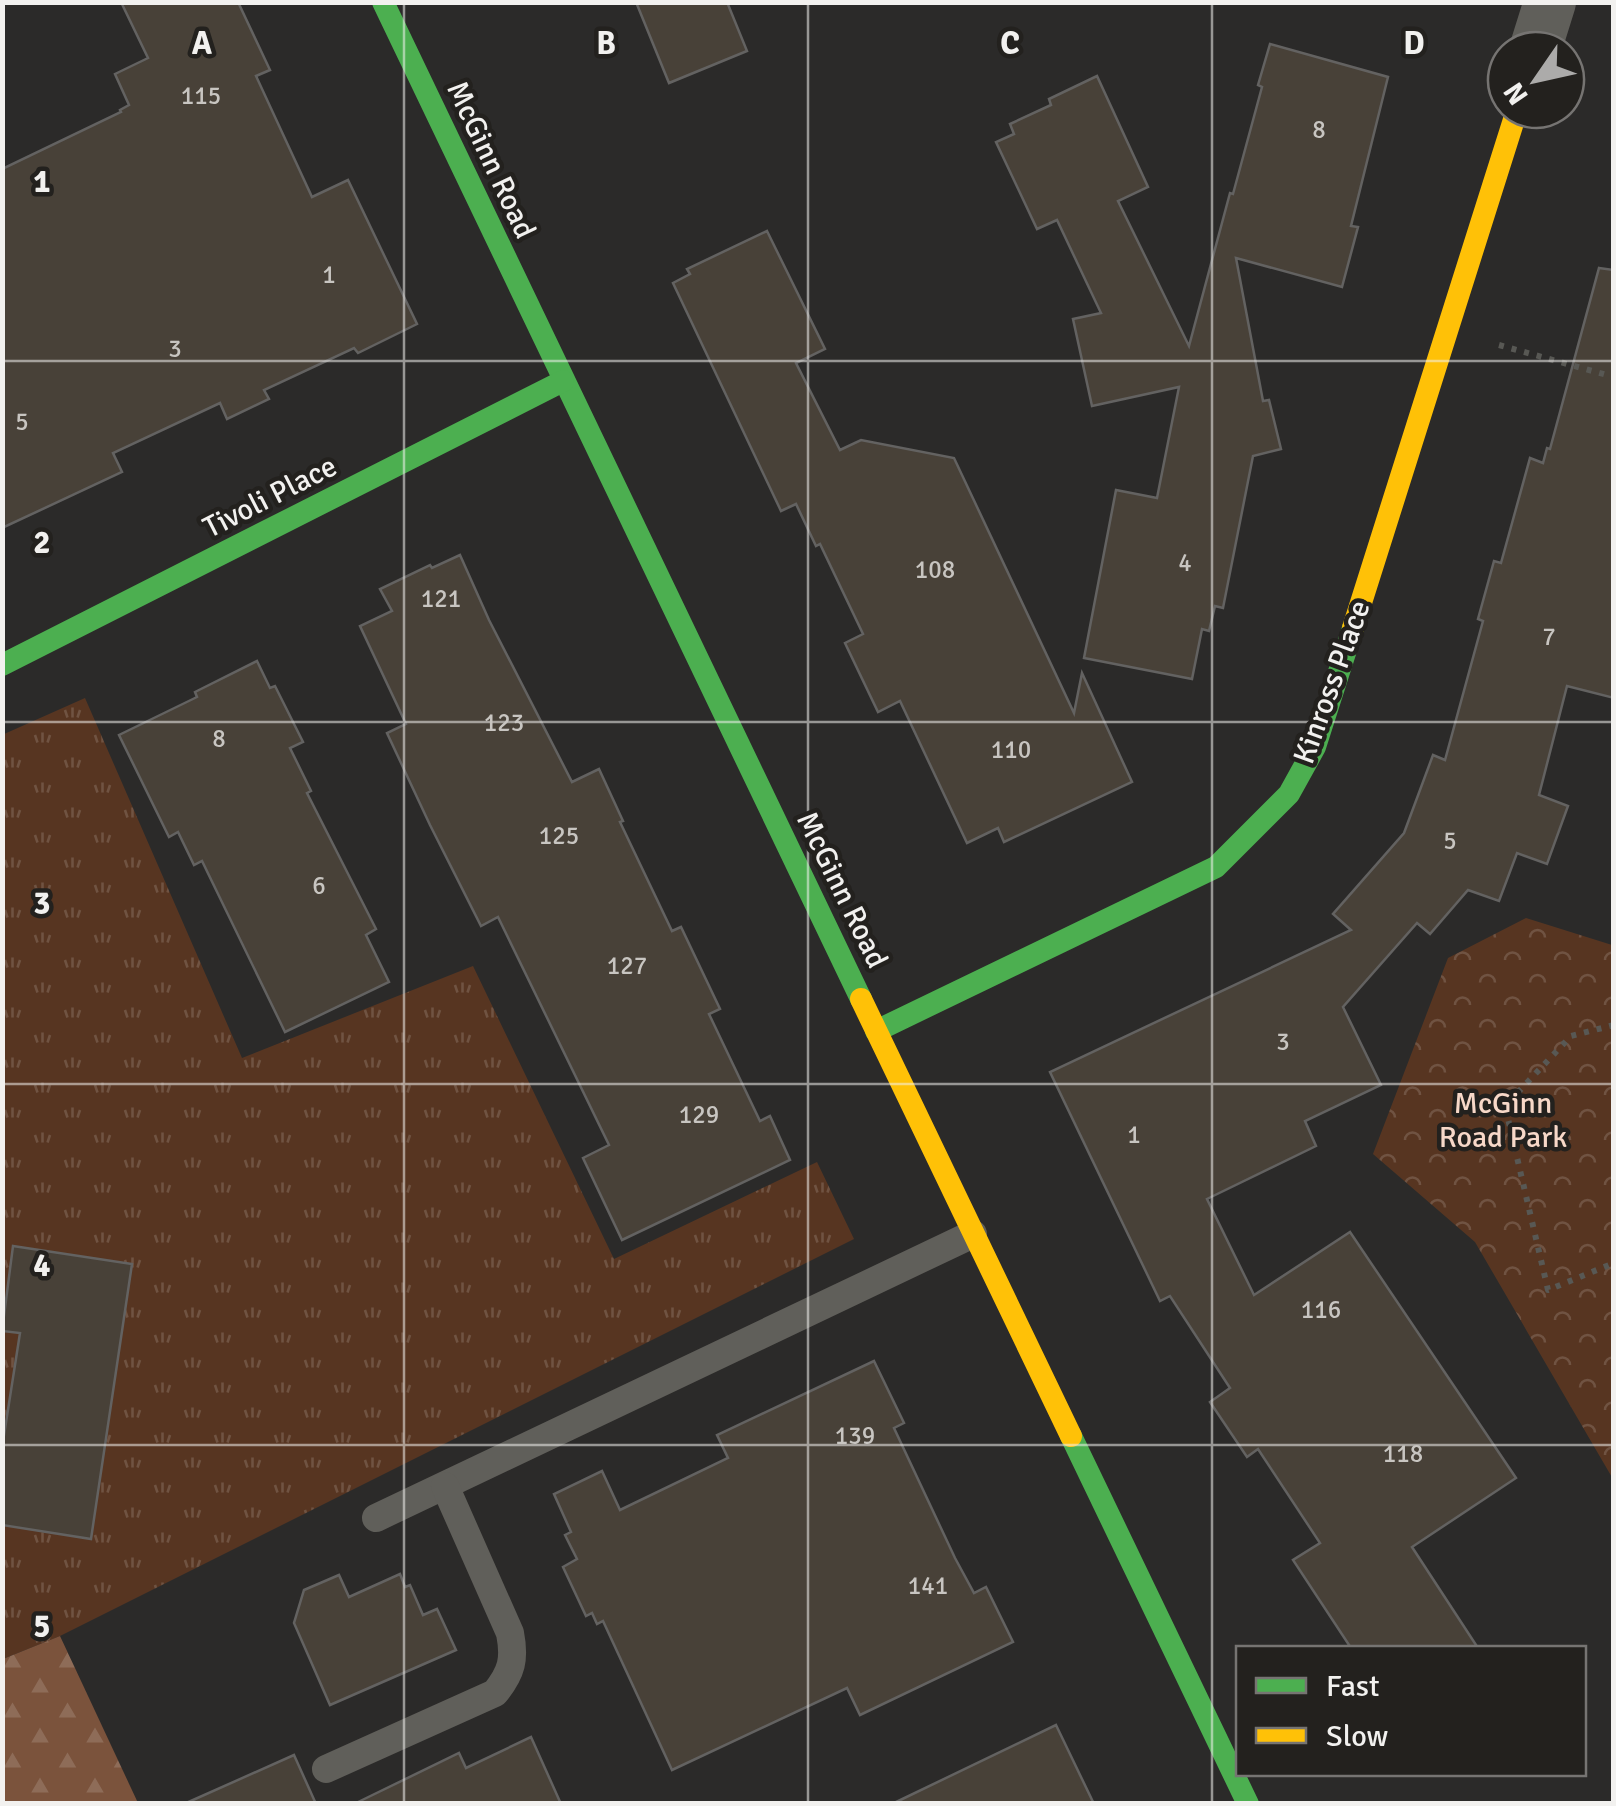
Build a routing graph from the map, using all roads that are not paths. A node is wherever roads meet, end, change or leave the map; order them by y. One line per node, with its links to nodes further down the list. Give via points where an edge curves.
1 (383, 2): 5 (street, McGinn Road)
2 (1550, 2): 3 (street)
3 (1541, 30)
4 (1511, 130): 7 (street, Kinross Place, via 1315,746 1289,794 1216,867)
5 (563, 381): 6 (street, Tivoli Place); 7 (street, McGinn Road)
6 (2, 665)
7 (876, 1031): 8 (street, McGinn Road)
8 (974, 1234): 9 (lane); 12 (street, McGinn Road)
9 (444, 1486): 10 (lane); 11 (lane, via 510,1633 510,1675 495,1693)
10 (376, 1518)
11 (326, 1769)
12 (1248, 1804)

